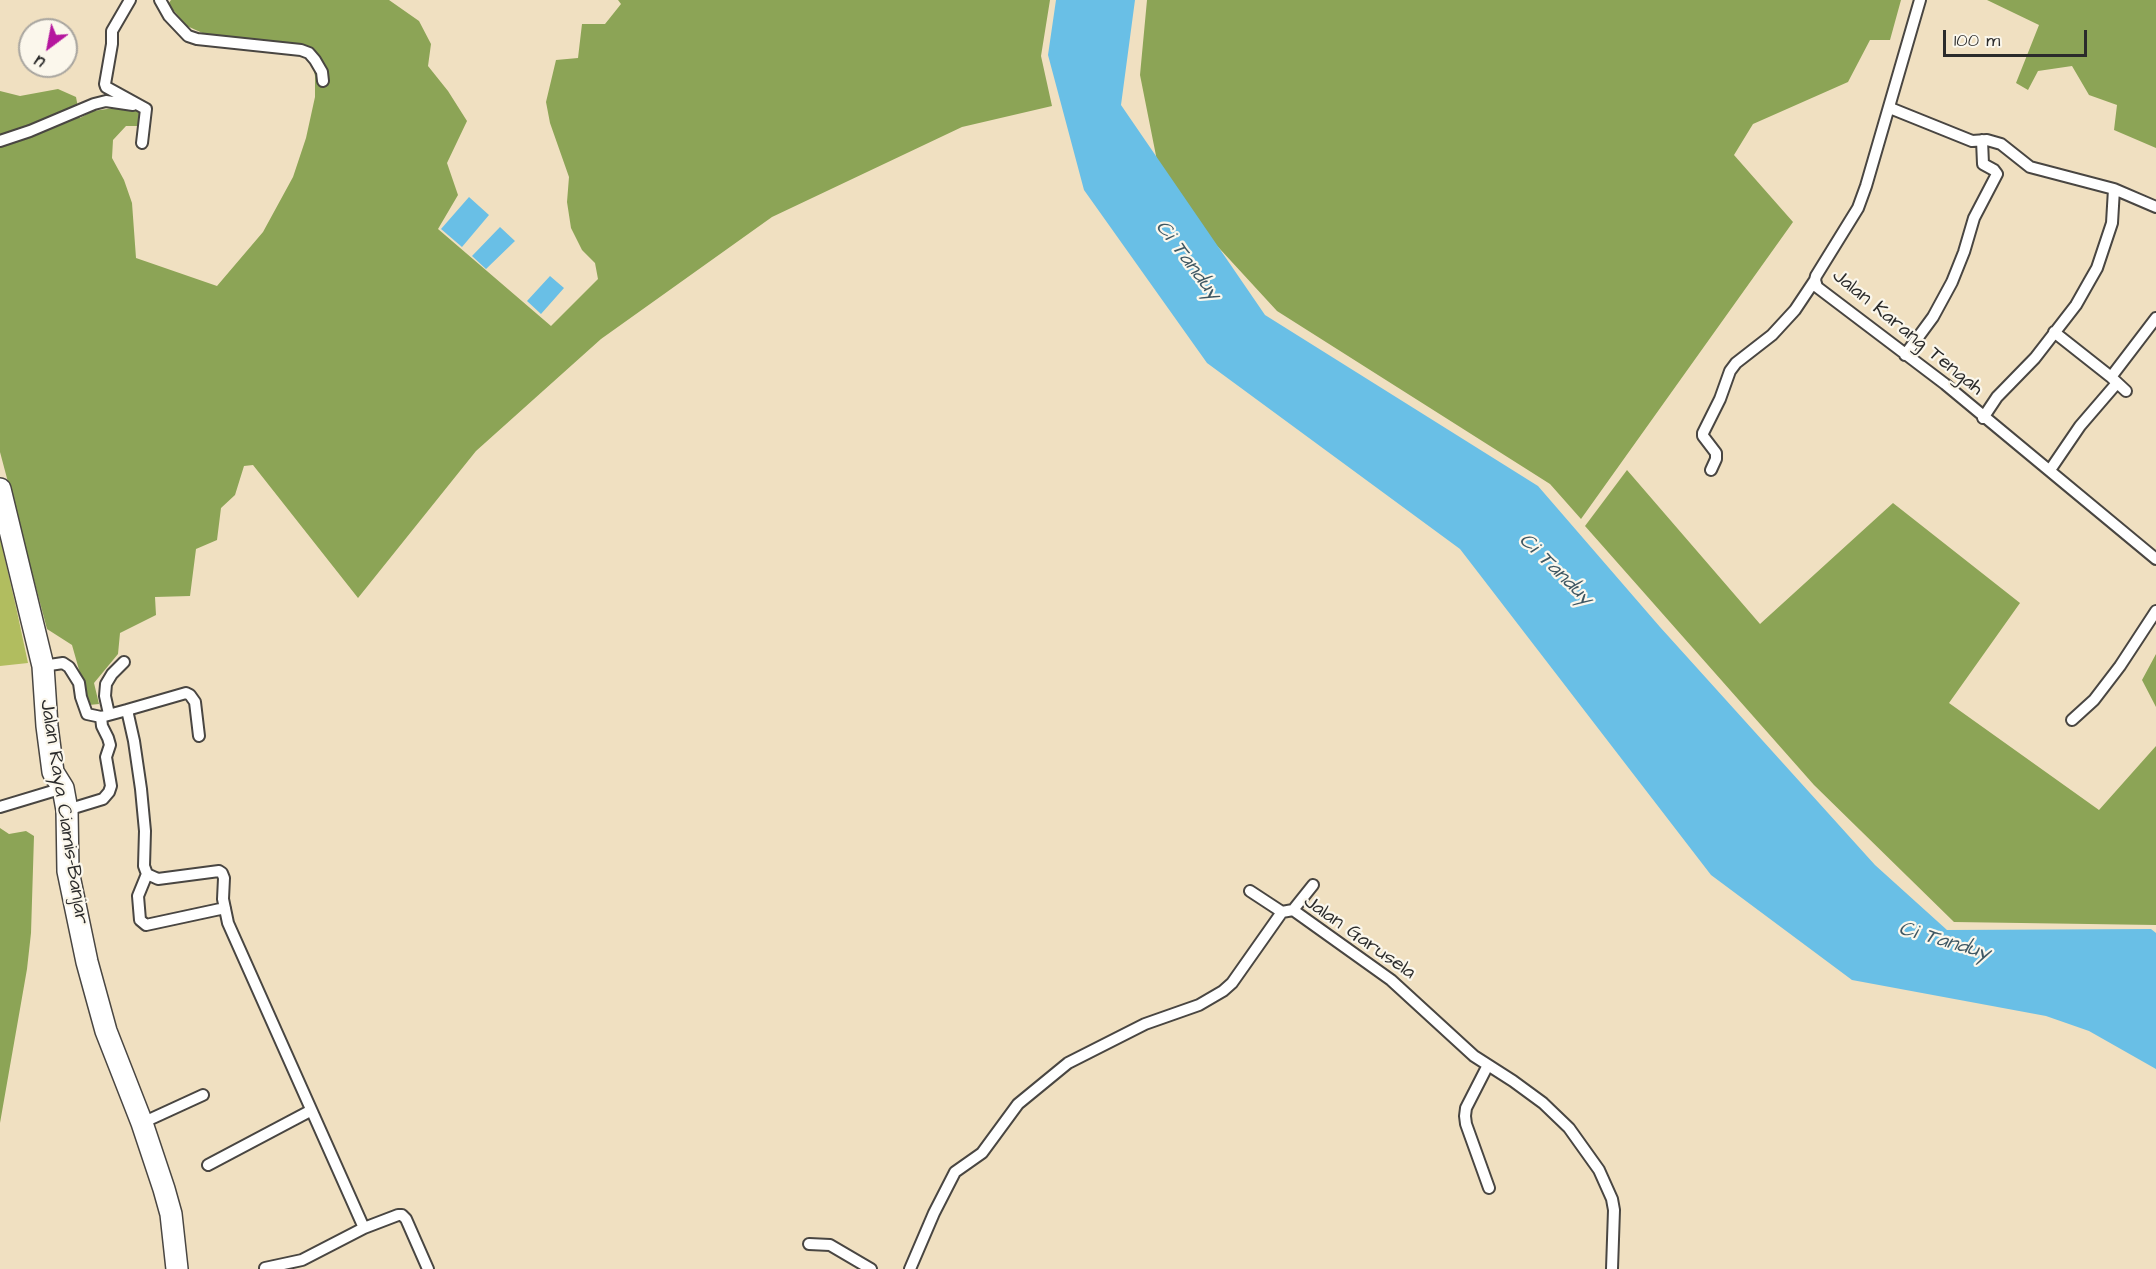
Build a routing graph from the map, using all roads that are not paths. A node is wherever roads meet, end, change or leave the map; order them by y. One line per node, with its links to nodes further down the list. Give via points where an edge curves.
1 (130, 0): 6 (street, via 112,31 105,84)
2 (160, 0): 4 (street, via 188,36 301,50 315,60)
3 (1920, 0): 5 (street, Jalan Karang Tengah)
4 (322, 81)
5 (1890, 108): 7 (street, via 1972,141); 12 (street, Jalan Karang Tengah, via 1858,208)
6 (146, 109): 8 (street, via 106,101); 9 (street)
7 (1982, 140): 10 (street, via 2001,144 2030,167); 15 (street, via 1983,164 1997,174 1977,212 1952,282)
8 (0, 141)
9 (142, 143)
10 (2114, 189): 11 (street); 14 (street, via 2112,223 2097,268 2076,305)
11 (2156, 207)
12 (1815, 280): 15 (street, Jalan Karang Tengah, via 1820,291); 18 (street, via 1772,335 1730,371 1703,433 1716,453)
13 (2156, 318): 16 (street)
14 (2054, 332): 16 (street); 17 (street)
15 (1905, 355): 17 (street, Jalan Karang Tengah)
16 (2118, 383): 19 (street, via 2080,426)
17 (1983, 418): 19 (street, Jalan Karang Tengah)
18 (1711, 470)
19 (2049, 470): 21 (street, Jalan Karang Tengah)
20 (0, 489): 24 (highway, Jalan Raya Ciamis-Banjar)
21 (2156, 559)
22 (2156, 611): 27 (street, via 2094,700)
23 (124, 662): 26 (street, via 106,684)
24 (43, 666): 26 (street, via 63,663 69,667 79,683 85,712 94,717); 29 (highway, Jalan Raya Ciamis-Banjar, via 53,772)
25 (127, 710): 26 (street); 28 (street, via 186,693 195,702); 32 (street, via 141,789)
26 (105, 715): 31 (street, via 102,726 110,745 105,757 109,792 103,799)
27 (2072, 720)
28 (199, 736)
29 (63, 788): 30 (street); 31 (highway, Jalan Raya Ciamis-Banjar)
30 (0, 807)
31 (67, 810): 40 (highway, Jalan Raya Ciamis-Banjar, via 68,871 87,962 106,1031)
32 (147, 874): 35 (street, via 158,879 219,871 224,878); 35 (street, via 138,896 140,920 147,925)
33 (1313, 885): 36 (street)
34 (1250, 891): 36 (street)
35 (225, 908): 39 (street, via 228,923)
36 (1287, 911): 37 (street, Jalan Garusela, via 1391,980); 49 (street, Jalan Garusela, via 1223,991 1068,1063 1018,1104 982,1153 955,1172)
37 (1488, 1065): 42 (street, via 1465,1116); 50 (street, Jalan Garusela, via 1543,1103 1569,1128 1599,1170 1614,1210)
38 (203, 1095): 40 (street)
39 (310, 1111): 41 (street); 43 (street)
40 (142, 1123): 46 (highway, Jalan Raya Ciamis-Banjar, via 171,1214)
41 (208, 1165)
42 (1489, 1188)
43 (364, 1228): 45 (street, via 302,1260); 47 (street, via 402,1215)
44 (808, 1244): 48 (street, via 830,1245)
45 (265, 1268)
46 (177, 1269)
47 (428, 1269)
48 (871, 1269)
49 (910, 1269)
50 (1612, 1269)

